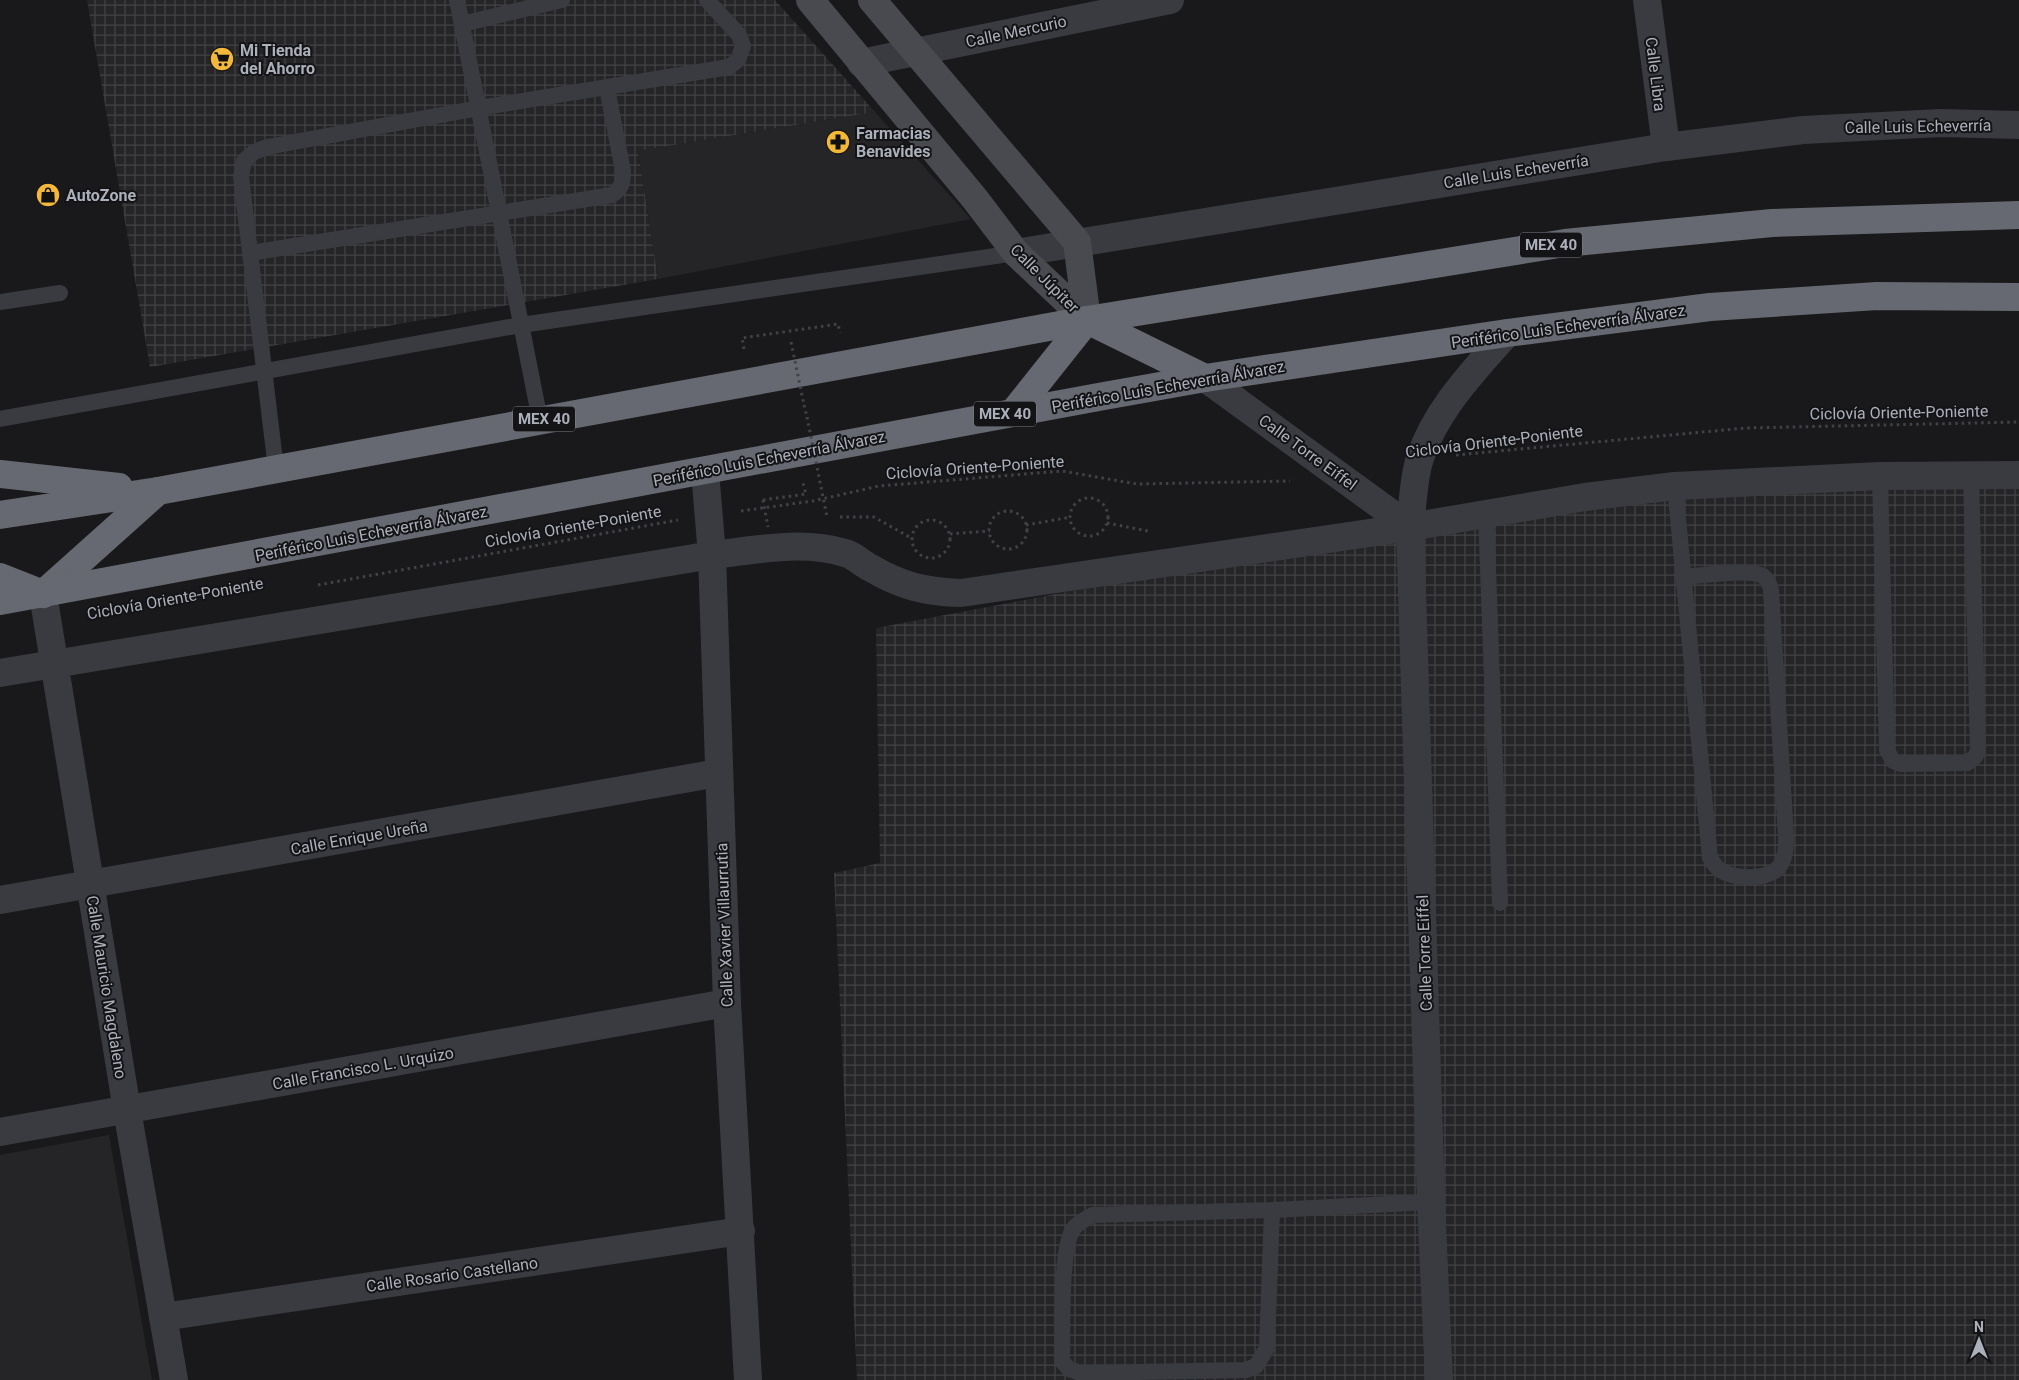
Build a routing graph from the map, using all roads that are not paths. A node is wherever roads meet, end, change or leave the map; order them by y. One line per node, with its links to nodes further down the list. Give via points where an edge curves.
1 (457, 0): 9 (lane)
2 (562, 0): 9 (lane)
3 (707, 0): 12 (lane, via 739,35 743,46 738,60 729,67)
4 (810, 0): 11 (street, Calle Júpiter)
5 (872, 0): 10 (street)
6 (1647, 0): 15 (street, Calle Libra)
7 (1159, 1): 8 (street, Calle Mercurio)
8 (1100, 7): 10 (street, Calle Mercurio)
9 (462, 24): 13 (lane)
10 (915, 52): 11 (street, Calle Mercurio); 18 (street)
11 (861, 63): 20 (street, Calle Júpiter)
12 (607, 88): 13 (lane); 16 (lane, via 624,171 624,182 619,190 612,195)
13 (479, 108): 16 (lane); 19 (lane, via 254,152 244,161 241,177)
14 (2019, 125): 15 (street, Calle Luis Echeverría, via 1941,123 1803,130)
15 (1666, 147): 18 (street, Calle Luis Echeverría)
16 (499, 213): 19 (lane); 25 (lane)
17 (2019, 215): 24 (highway, MEX 40, via 1772,222 1565,243)
18 (1077, 242): 20 (street, Calle Luis Echeverría); 24 (street, Calle Júpiter)
19 (250, 253): 27 (lane)
20 (1016, 253): 24 (street, Calle Júpiter); 25 (lane)
21 (60, 293): 23 (lane)
22 (2019, 298): 26 (highway, Periférico Luis Echeverría Álvarez / MEX 40, via 1877,296 1720,306)
23 (0, 302)
24 (1087, 320): 28 (highway); 29 (highway); 31 (highway, MEX 40)
25 (521, 325): 27 (lane); 31 (lane)
26 (1507, 333): 28 (highway, Periférico Luis Echeverría Álvarez / MEX 40); 42 (street, Calle Torre Eiffel, via 1437,420 1419,459)
27 (264, 373): 30 (lane); 32 (lane)
28 (1205, 378): 29 (highway, Periférico Luis Echeverría Álvarez / MEX 40); 42 (street, Calle Torre Eiffel)
29 (1013, 413): 33 (highway, Periférico Luis Echeverría Álvarez / MEX 40)
30 (0, 419)
31 (540, 420): 32 (highway, MEX 40)
32 (276, 469): 39 (highway, MEX 40)
33 (705, 470): 43 (street, Calle Xavier Villaurrutia); 46 (highway, Periférico Luis Echeverría Álvarez / MEX 40)
34 (0, 474): 39 (highway)
35 (1970, 475): 36 (street); 37 (street); 37 (lane, via 1978,751 1967,763 1900,764 1893,761 1887,750)
36 (2019, 475)
37 (1880, 476): 38 (street)
38 (1676, 486): 40 (street); 44 (lane)
39 (158, 491): 41 (highway, MEX 40); 46 (highway)
40 (1486, 513): 42 (street); 53 (lane)
41 (0, 515)
42 (1410, 527): 43 (street, via 961,593 930,592 899,583 848,553 824,548 799,546); 57 (street, Calle Torre Eiffel)
43 (712, 554): 48 (street); 50 (street, Calle Xavier Villaurrutia)
44 (1683, 576): 44 (lane, via 1750,573 1762,575 1771,590 1786,837 1785,856 1778,868 1763,876 1734,876 1718,870 1710,858)
45 (0, 577): 46 (highway)
46 (43, 594): 47 (highway, Periférico Luis Echeverría Álvarez / MEX 40); 48 (street, Calle Mauricio Magdaleno)
47 (0, 601)
48 (53, 664): 49 (street); 51 (street, Calle Mauricio Magdaleno)
49 (0, 673)
50 (718, 773): 51 (street, Calle Enrique Ureña); 54 (street, Calle Xavier Villaurrutia)
51 (91, 885): 52 (street, Calle Enrique Ureña); 55 (street, Calle Mauricio Magdaleno)
52 (0, 900)
53 (1500, 903)
54 (727, 1003): 55 (street, Calle Francisco L. Urquizo); 59 (street, Calle Xavier Villaurrutia)
55 (127, 1110): 56 (street, Calle Francisco L. Urquizo); 60 (street, Calle Mauricio Magdaleno)
56 (0, 1132)
57 (1431, 1202): 58 (lane); 63 (street, Calle Torre Eiffel)
58 (1272, 1210): 58 (lane, via 1267,1348 1256,1366 1246,1370 1081,1373 1069,1369 1062,1361 1066,1248 1073,1230 1081,1221 1093,1215)
59 (741, 1231): 60 (street, Calle Rosario Castellano); 62 (street, Calle Xavier Villaurrutia)
60 (163, 1317): 61 (street, Calle Mauricio Magdaleno)
61 (174, 1380)
62 (748, 1380)
63 (1440, 1380)

